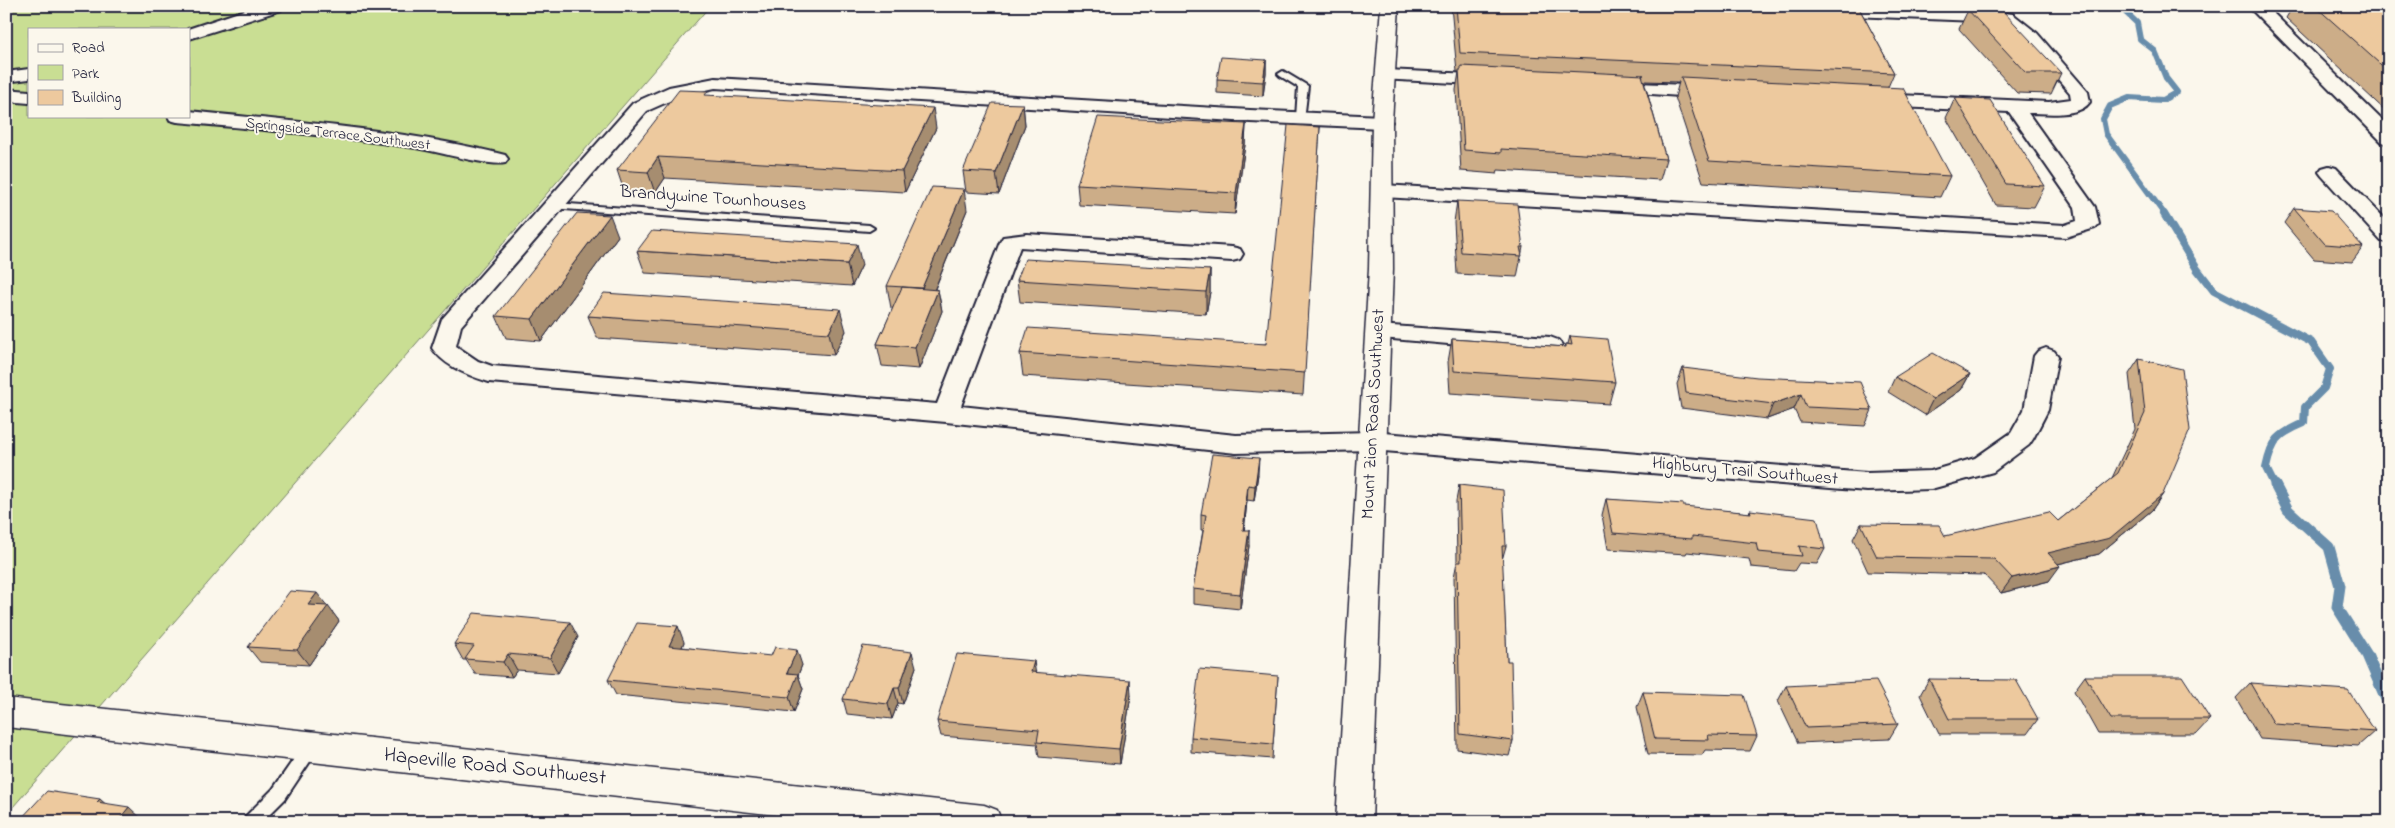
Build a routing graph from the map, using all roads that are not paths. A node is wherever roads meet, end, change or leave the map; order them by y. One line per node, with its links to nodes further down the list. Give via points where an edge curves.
1 (275, 6): 6 (street)
2 (1390, 6): 9 (street, Mount Zion Road Southwest)
3 (2256, 6): 21 (street)
4 (1806, 9): 5 (street)
5 (1947, 10): 17 (street, via 2007,18 2037,44 2079,92 2081,102 2049,108)
6 (190, 34)
7 (28, 74): 10 (street)
8 (1283, 74): 19 (lane, via 1303,86)
9 (1386, 75): 11 (street); 20 (street, Mount Zion Road Southwest)
10 (6, 76)
11 (1513, 82)
12 (1599, 86): 13 (street)
13 (1727, 93)
14 (6, 95): 15 (street)
15 (28, 97)
16 (1856, 99): 17 (street)
17 (2015, 107): 24 (street, via 2085,207 2088,224 2066,231)
18 (190, 117): 22 (street, Springside Terrace Southwest, via 383,138 463,150)
19 (1301, 118): 20 (street); 25 (street, via 708,84 684,87 640,106)
20 (1382, 122): 24 (street, Mount Zion Road Southwest)
21 (2389, 138)
22 (498, 159)
23 (2329, 172): 27 (street)
24 (1383, 191): 29 (street, Mount Zion Road Southwest)
25 (554, 206): 26 (lane, Brandywine Townhouses); 32 (street, Highbury Trail Southwest, via 450,324 444,348 470,367 489,374)
26 (869, 228)
27 (2389, 236)
28 (1232, 254): 32 (street, via 1027,240 1011,242)
29 (1378, 332): 30 (street); 33 (street, Mount Zion Road Southwest)
30 (1550, 345)
31 (2046, 356): 33 (street, Highbury Trail Southwest, via 2036,410 2020,439 1984,465 1931,480 1867,482)
32 (946, 413): 33 (street, Highbury Trail Southwest, via 1236,444)
33 (1372, 440): 38 (street, Mount Zion Road Southwest)
34 (6, 712): 35 (street, Hapeville Road Southwest)
35 (313, 746): 36 (lane, via 279,794); 37 (street, Hapeville Road Southwest)
36 (251, 822)
37 (984, 822)
38 (1354, 822)

